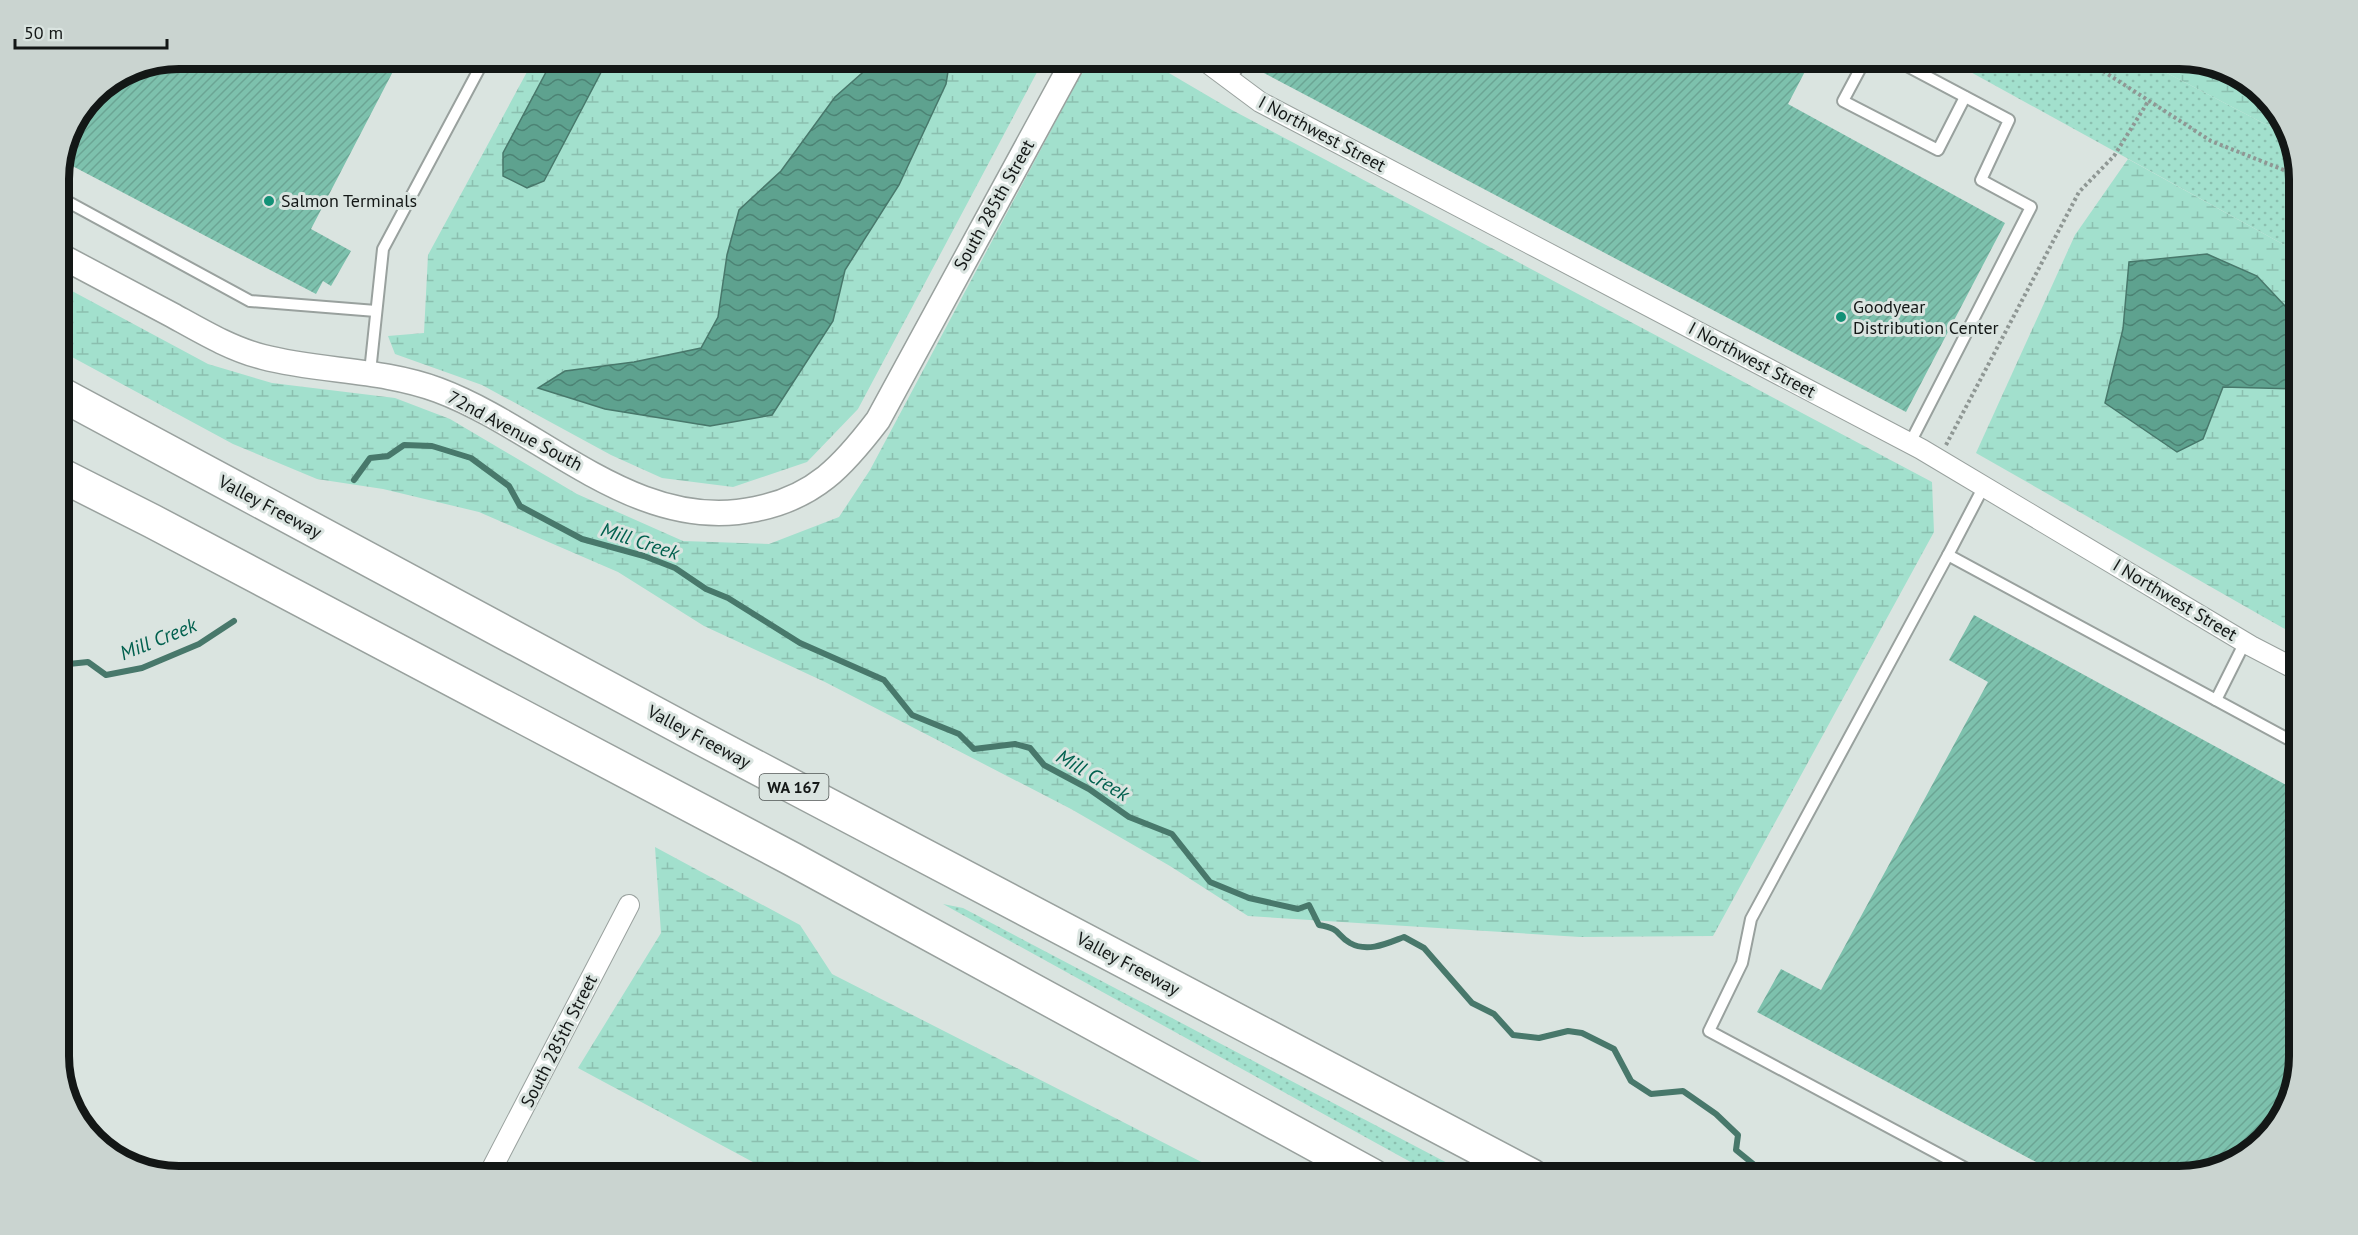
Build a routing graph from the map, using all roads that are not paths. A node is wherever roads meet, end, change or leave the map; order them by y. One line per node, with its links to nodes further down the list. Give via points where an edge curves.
1 (479, 69): 11 (lane, via 383,249)
2 (1069, 69): 12 (street, South 285th Street)
3 (1216, 69): 7 (street, I Northwest Street)
4 (1236, 69): 7 (lane)
5 (1860, 69): 8 (lane, via 1843,101 1938,150)
6 (1913, 69): 8 (lane)
7 (1231, 80): 15 (street, I Northwest Street, via 1260,102)
8 (1965, 97): 15 (lane, via 2009,120 1981,180 2031,207)
9 (69, 202): 11 (lane, via 250,301)
10 (69, 260): 13 (street, 72nd Avenue South, via 245,352)
11 (376, 311): 13 (lane)
12 (914, 351): 13 (street, 72nd Avenue South, via 878,420 828,478 800,496 732,514 700,513 624,491 440,391)
13 (370, 372)
14 (69, 398): 26 (highway, Valley Freeway / WA 167, via 687,731)
15 (1910, 443): 17 (street, I Northwest Street)
16 (69, 479): 25 (highway, via 792,859)
17 (1984, 486): 18 (lane); 19 (street, I Northwest Street)
18 (1948, 555): 21 (lane); 27 (lane, via 1751,920 1742,963 1709,1031)
19 (2245, 642): 20 (street, I Northwest Street); 21 (lane)
20 (2289, 666)
21 (2216, 700): 22 (lane)
22 (2289, 740)
23 (629, 905): 24 (street, South 285th Street)
24 (493, 1166)
25 (1355, 1166)
26 (1513, 1166)
27 (1961, 1166)

